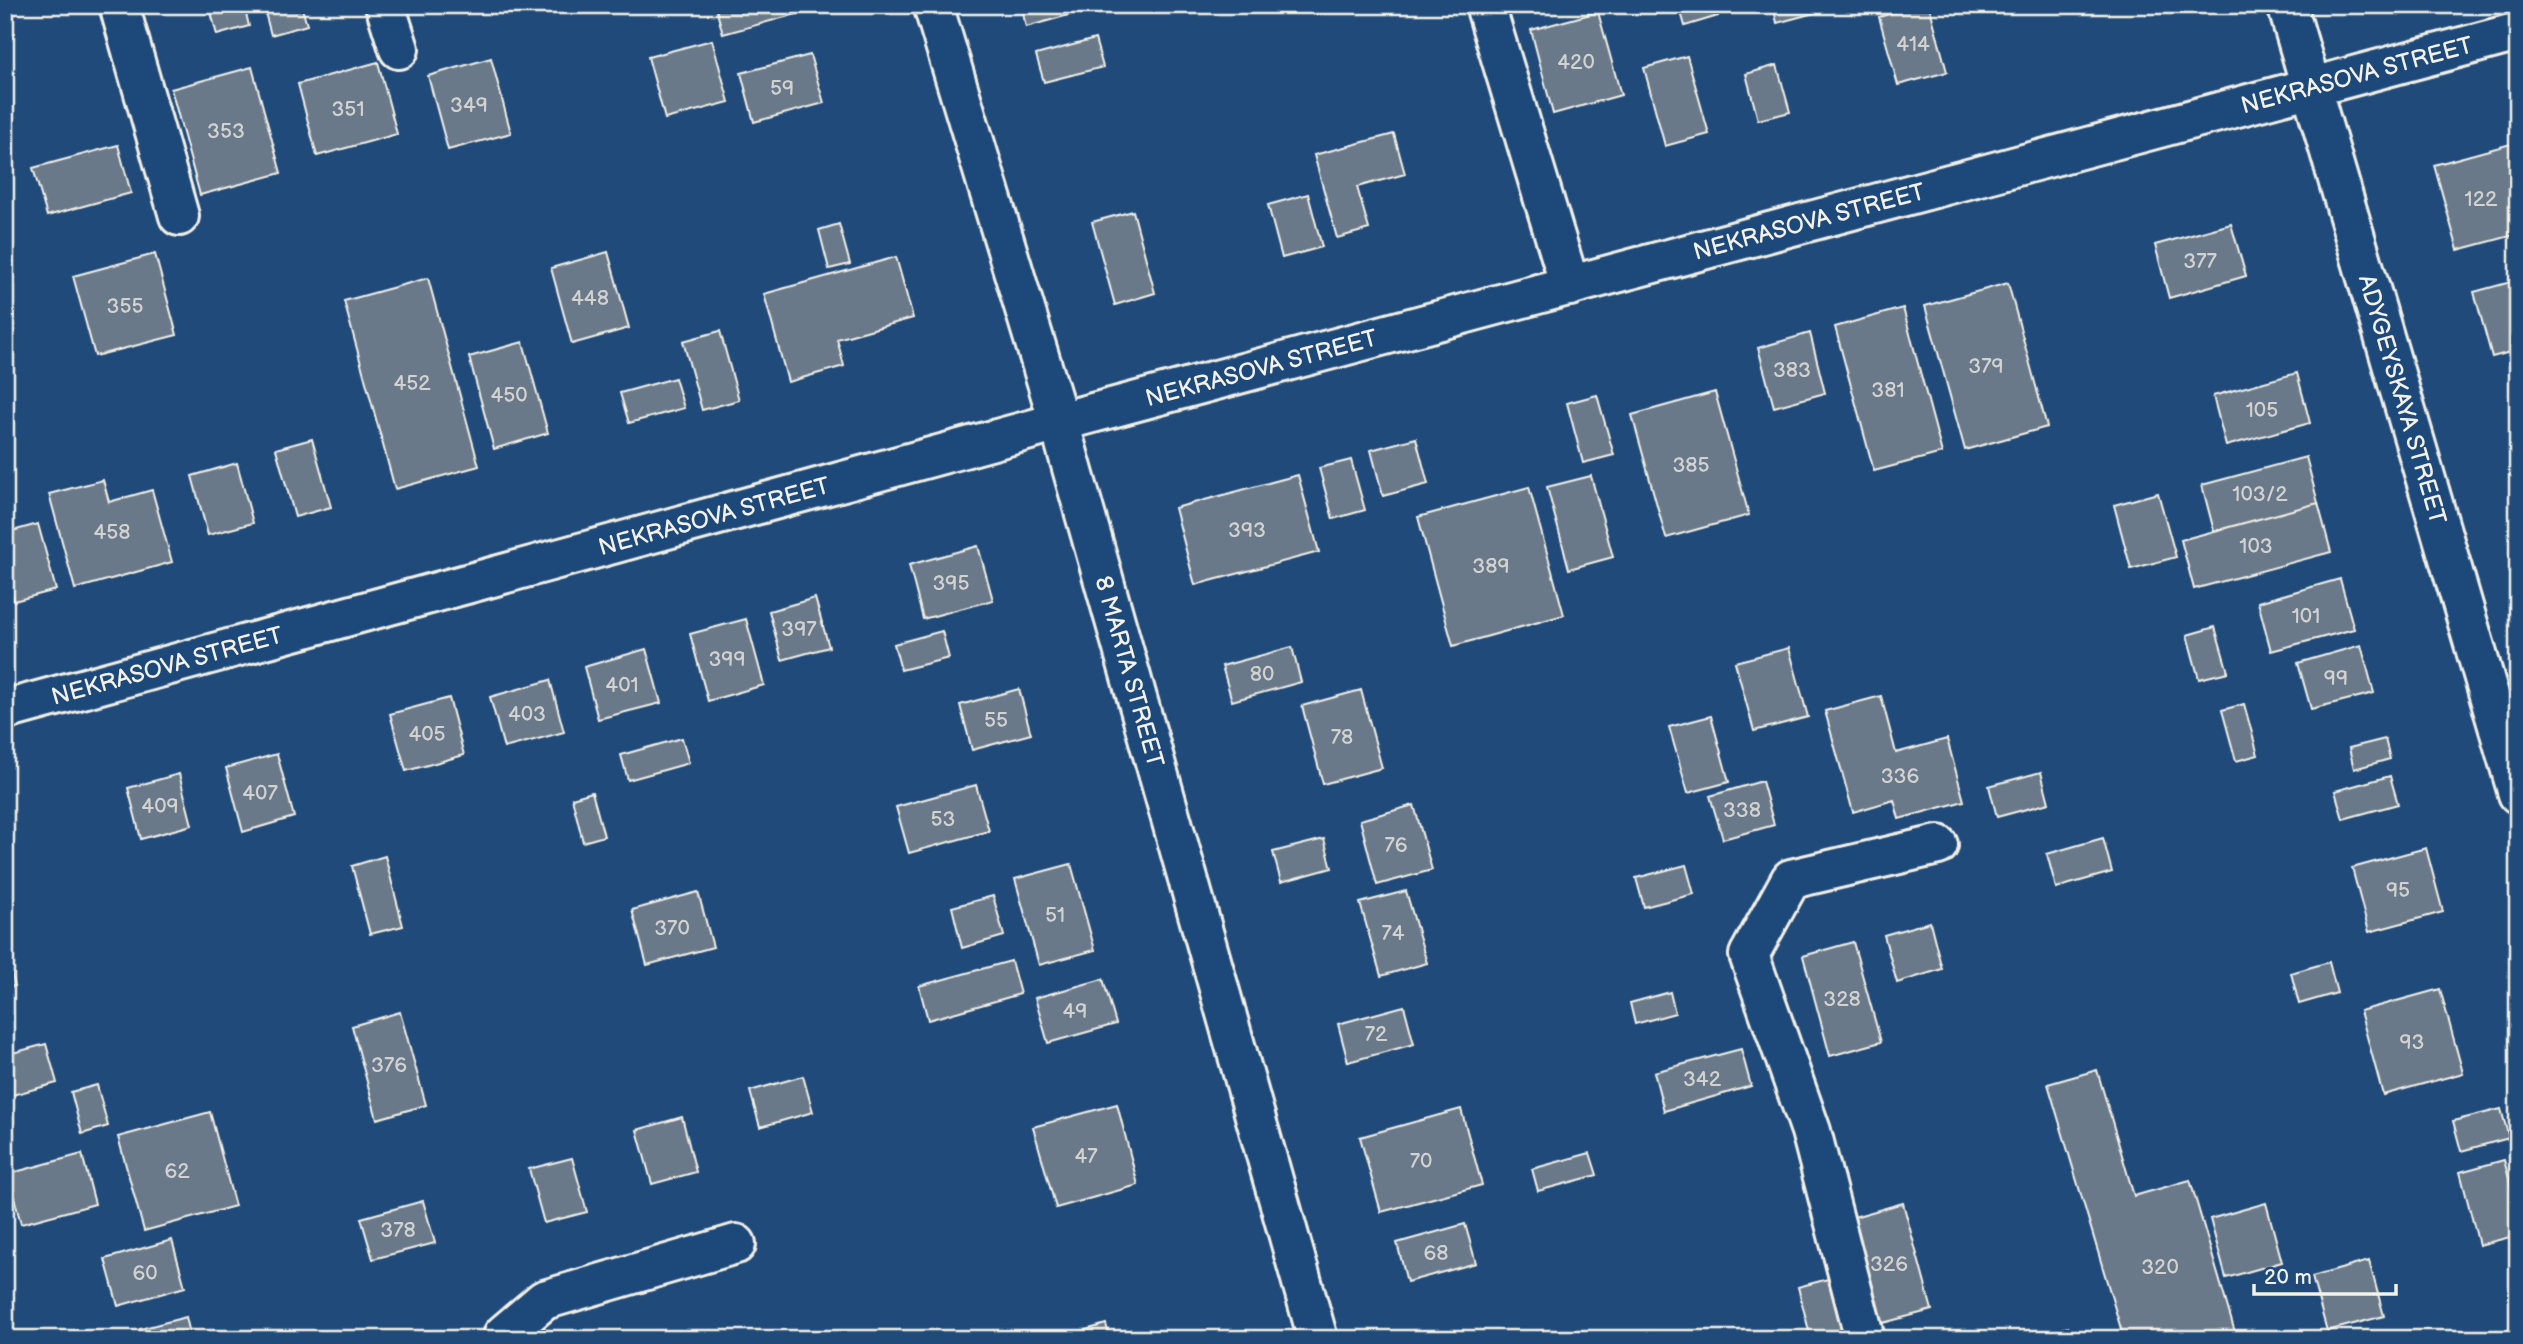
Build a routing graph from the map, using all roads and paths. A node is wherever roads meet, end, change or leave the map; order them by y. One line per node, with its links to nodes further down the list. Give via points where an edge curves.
1 (118, 5): 9 (street)
2 (385, 5): 7 (street)
3 (933, 5): 11 (street, 8 MARTA STREET)
4 (1485, 5): 10 (street)
5 (2287, 5): 8 (street, ADYGEYSKAYA STREET)
6 (2518, 32): 8 (street, NEKRASOVA STREET)
7 (399, 49)
8 (2311, 89): 10 (street, NEKRASOVA STREET); 13 (street, ADYGEYSKAYA STREET)
9 (179, 216)
10 (1570, 286): 11 (street, NEKRASOVA STREET)
11 (1059, 422): 12 (street, NEKRASOVA STREET); 17 (street, 8 MARTA STREET)
12 (5, 710)
13 (2518, 794)
14 (1938, 845): 18 (street, via 1791,879 1749,955 1811,1130)
15 (736, 1244): 16 (street, via 544,1300 504,1334)
16 (505, 1339)
17 (1318, 1339)
18 (1865, 1339)

